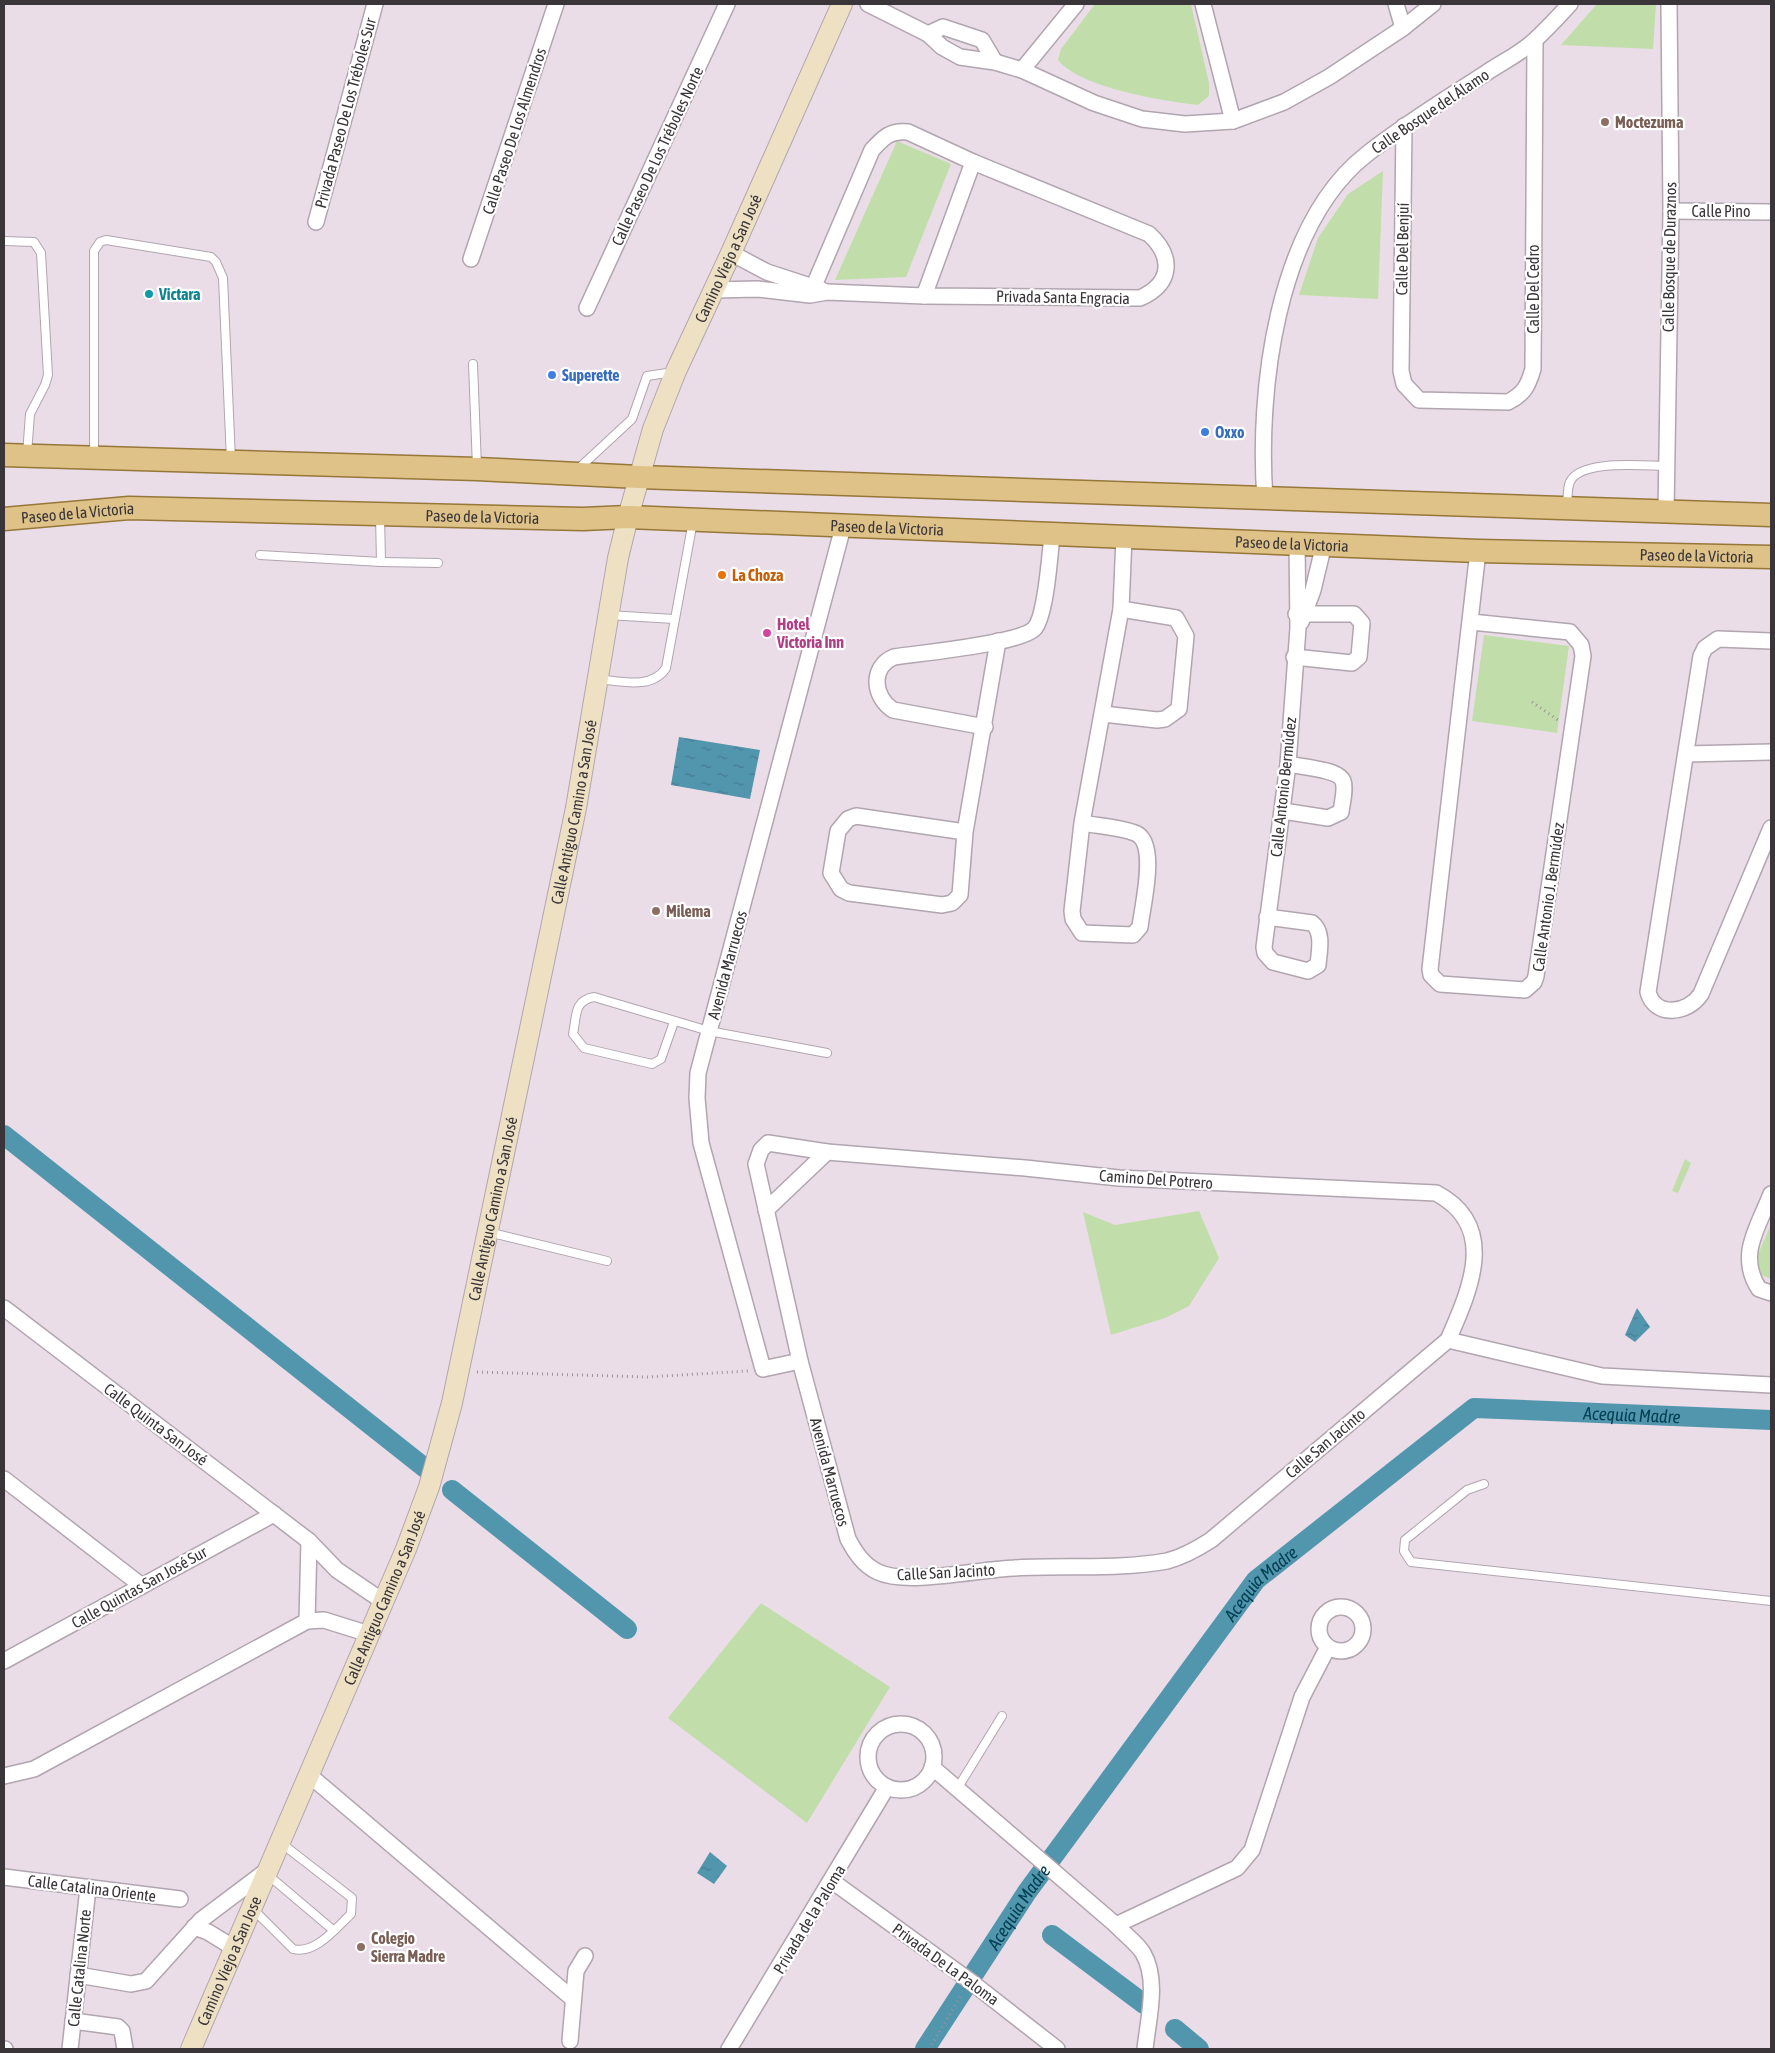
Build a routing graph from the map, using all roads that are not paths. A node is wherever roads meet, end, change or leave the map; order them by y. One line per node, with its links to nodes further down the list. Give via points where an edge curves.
1 (376, 4): 22 (street, Privada Paseo De Los Tréboles Sur)
2 (556, 4): 25 (street, Calle Paseo De Los Almendros)
3 (727, 4): 29 (street, Calle Paseo De Los Tréboles Norte)
4 (842, 4): 24 (street, Camino Viejo a San José)
5 (868, 4): 13 (street)
6 (1076, 4): 16 (street)
7 (1203, 4): 17 (street)
8 (1396, 4): 12 (street)
9 (1433, 4): 12 (street)
10 (1570, 4): 14 (street, Calle Bosque del Álamo)
11 (1669, 4): 20 (street, Calle Bosque de Duraznos)
12 (1403, 28): 17 (street, via 1330,77 1284,102)
13 (928, 34): 15 (street, via 960,58); 15 (street, via 943,27 969,34 982,40)
14 (1535, 41): 18 (street, Calle Bosque del Álamo); 32 (street, Calle Del Cedro, via 1533,369 1528,386 1508,402 1419,400 1404,384)
15 (995, 62): 16 (street)
16 (1022, 70): 17 (street, via 1094,103 1142,119 1185,124)
17 (1233, 122)
18 (1404, 126): 32 (street, Calle Del Benjuí); 41 (street, Calle Bosque del Álamo, via 1365,156 1337,185 1314,220 1284,291 1268,359 1262,422)
19 (973, 162): 27 (street, Privada Santa Engracia, via 908,132 890,133 872,150); 28 (street); 28 (street, Privada Santa Engracia, via 1150,234 1165,253 1164,276 1155,290 1140,298)
20 (1671, 211): 21 (street, Calle Pino); 37 (street, Calle Bosque de Duraznos)
21 (1771, 212)
22 (316, 222)
23 (4, 241): 34 (lane, via 34,242 41,253 48,375 30,414)
24 (731, 253): 26 (street, Camino Viejo a San José); 27 (street, Privada Santa Engracia, via 767,272)
25 (471, 259)
26 (714, 290): 27 (street, Privada Santa Engracia); 31 (street, Camino Viejo a San José)
27 (817, 291): 28 (street, Privada Santa Engracia)
28 (924, 296)
29 (587, 308)
30 (473, 364): 38 (lane)
31 (676, 371): 39 (lane, via 647,376 632,419); 40 (street, Camino Viejo a San José, via 653,429)
32 (1400, 371)
33 (4, 455): 34 (main road)
34 (27, 456): 35 (main road)
35 (94, 457): 36 (main road); 36 (lane, via 94,251 100,242 106,240 210,257 220,270 223,278)
36 (231, 462): 38 (main road)
37 (1666, 466): 42 (lane, via 1598,466 1580,471 1570,481); 43 (street, Calle Bosque de Duraznos)
38 (477, 469): 39 (main road)
39 (573, 474): 40 (main road)
40 (640, 477): 41 (main road); 46 (street, Camino Viejo a San José)
41 (1265, 499): 42 (main road)
42 (1566, 508): 43 (main road)
43 (1666, 511): 45 (main road)
44 (380, 514): 46 (main road, Paseo de la Victoria, via 583,519); 47 (main road, Paseo de la Victoria, via 129,508); 57 (lane)
45 (1771, 515)
46 (628, 517): 48 (main road, Paseo de la Victoria); 60 (street, Calle Antiguo Camino a San José)
47 (4, 518)
48 (693, 520): 49 (main road, Paseo de la Victoria); 61 (lane)
49 (844, 527): 50 (main road, Paseo de la Victoria); 79 (street, Avenida Marruecos)
50 (1052, 535): 51 (main road, Paseo de la Victoria); 64 (street, via 1041,614 1034,628)
51 (1124, 537): 52 (main road, Paseo de la Victoria); 59 (street)
52 (1297, 543): 53 (main road, Paseo de la Victoria); 62 (street, Calle Antonio Bermúdez)
53 (1324, 544): 54 (main road, Paseo de la Victoria); 62 (street, Calle Antonio Bermúdez)
54 (1478, 551): 56 (main road, Paseo de la Victoria); 63 (street, Calle Antonio J. Bermúdez)
55 (260, 555): 57 (lane)
56 (1771, 557)
57 (381, 562): 58 (lane)
58 (438, 564)
59 (1121, 609): 68 (street); 68 (street, via 1176,618 1181,623 1186,636 1179,709 1173,716 1157,720)
60 (608, 615): 61 (lane); 67 (street, Calle Antiguo Camino a San José)
61 (674, 618): 67 (lane, via 666,668 660,677 644,683)
62 (1300, 619): 66 (street, Calle Antonio Bermúdez); 66 (street, via 1357,615 1362,623 1358,657 1347,664)
63 (1472, 622): 63 (street, Calle Antonio J. Bermúdez, via 1430,969 1440,984 1525,990 1534,982 1583,656 1581,645 1570,632)
64 (998, 641): 69 (street); 69 (street, via 894,657 887,660 878,673 878,693 893,710)
65 (1771, 641): 71 (street, via 1718,639 1705,648 1701,656)
66 (1294, 657): 72 (street, Calle Antonio Bermúdez)
67 (598, 679): 85 (street, Calle Antiguo Camino a San José, via 576,808)
68 (1103, 714): 74 (street)
69 (985, 727): 76 (street)
70 (1771, 752): 71 (street)
71 (1686, 754): 75 (street, via 1648,992 1653,1005 1684,1010 1696,1002)
72 (1288, 764): 73 (street, Calle Antonio Bermúdez); 73 (street, via 1335,773 1344,787 1341,812 1332,817)
73 (1283, 811): 77 (street, Calle Antonio Bermúdez)
74 (1082, 823): 74 (street, via 1137,833 1144,839 1149,856 1140,928 1133,935 1082,933 1073,919)
75 (1771, 828)
76 (965, 832): 76 (street, via 960,896 948,905 849,893 835,883 831,873 838,831 842,824 856,816)
77 (1267, 918): 77 (street, Calle Antonio Bermúdez, via 1264,946 1265,954 1272,962 1308,971 1318,965 1319,933 1312,923)
78 (674, 1022): 78 (lane, via 594,997 579,1004 573,1034 584,1048 652,1064 660,1059); 79 (lane)
79 (709, 1031): 80 (lane); 90 (street, Avenida Marruecos, via 698,1073 701,1143 763,1369)
80 (827, 1054)
81 (768, 1144): 82 (street, Camino Del Potrero); 84 (street, Avenida Marruecos, via 761,1150 756,1164)
82 (827, 1152): 84 (street); 89 (street, Camino Del Potrero, via 1119,1178 1436,1193 1452,1201 1462,1212 1471,1227 1475,1257 1465,1300)
83 (1771, 1194): 87 (street, via 1748,1254 1752,1280 1758,1290)
84 (766, 1210): 90 (street, Avenida Marruecos)
85 (488, 1232): 86 (lane); 99 (street, Calle Antiguo Camino a San José, via 429,1487)
86 (607, 1261)
87 (1771, 1293)
88 (4, 1308): 94 (street, Calle Quinta San José)
89 (1448, 1340): 91 (street, via 1602,1376); 96 (street, Calle San Jacinto, via 1211,1540 1190,1553 1138,1565 1013,1568 921,1576)
90 (800, 1361): 96 (street, Avenida Marruecos, via 848,1538 865,1564)
91 (1771, 1385)
92 (4, 1479): 97 (street)
93 (1484, 1484): 98 (lane, via 1467,1490 1405,1540 1404,1551 1411,1562)
94 (274, 1514): 95 (street, Calle Quinta San José); 97 (street, Calle Quintas San José Sur)
95 (309, 1541): 99 (street, Calle Quinta San José, via 337,1570); 100 (street)
96 (879, 1573)
97 (142, 1586): 103 (street, Calle Quintas San José Sur)
98 (1771, 1601)
99 (384, 1602): 101 (street, Calle Antiguo Camino a San José)
100 (307, 1621): 101 (street, via 324,1620); 107 (street, via 34,1769)
101 (369, 1634): 106 (street, Calle Antiguo Camino a San José)
102 (1328, 1647): 117 (street, via 1302,1698 1252,1850 1246,1859 1237,1868)
103 (4, 1660)
104 (1002, 1716): 109 (lane)
105 (932, 1767): 108 (street, via 927,1777 909,1789); 108 (street, via 932,1746 926,1736 908,1725 888,1727 872,1741 868,1757 872,1772); 109 (street)
106 (308, 1774): 110 (street, Calle Antiguo Camino a San José); 123 (street)
107 (4, 1776)
108 (887, 1787): 113 (street, Privada de la Paloma)
109 (957, 1789): 117 (street)
110 (279, 1841): 111 (street, Calle Antiguo Camino a San José); 119 (lane, via 352,1898 351,1914)
111 (266, 1871): 116 (street, Camino Viejo a San Jose); 118 (street); 119 (lane)
112 (4, 1877): 114 (street, Calle Catalina Oriente)
113 (832, 1881): 129 (street, Privada de la Paloma); 130 (street, Privada De La Paloma, via 970,1981)
114 (88, 1888): 115 (street, Calle Catalina Oriente); 122 (street, Calle Catalina Norte)
115 (180, 1899)
116 (252, 1907): 119 (lane, via 293,1949 313,1947); 120 (street, Camino Viejo a San Jose)
117 (1116, 1925): 131 (street, via 1143,1952 1148,1966 1151,1984)
118 (194, 1927): 120 (street); 122 (street, via 146,1981 131,1984)
119 (333, 1930)
120 (234, 1948): 128 (street, Camino Viejo a San Jose)
121 (585, 1956): 123 (street, via 576,1971)
122 (78, 1975): 124 (street, Calle Catalina Norte)
123 (573, 1999): 125 (street)
124 (73, 2021): 126 (street, Calle Catalina Norte); 127 (street, via 118,2027 122,2031)
125 (570, 2041)
126 (70, 2049)
127 (125, 2049)
128 (191, 2049)
129 (729, 2049)
130 (1056, 2049)
131 (1145, 2049)

